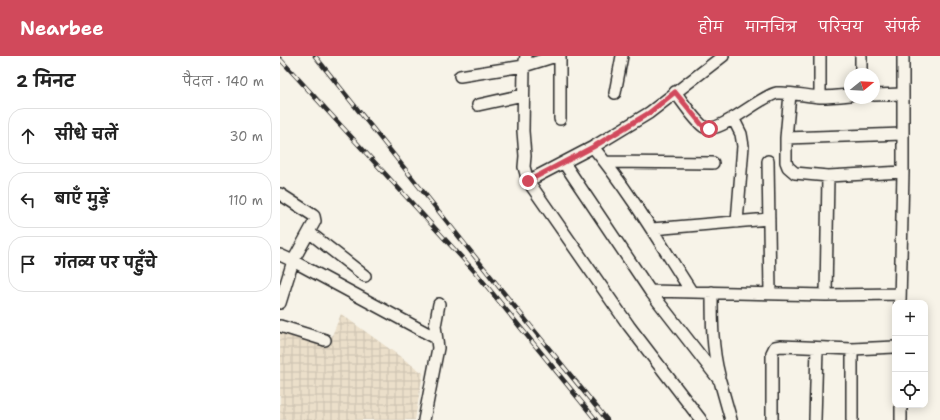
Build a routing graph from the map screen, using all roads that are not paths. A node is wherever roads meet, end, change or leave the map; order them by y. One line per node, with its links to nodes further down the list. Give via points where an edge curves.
1 (556, 56): 8 (street)
2 (560, 56): 21 (street)
3 (622, 56): 12 (street)
4 (723, 56): 11 (street)
5 (820, 56): 18 (street)
6 (861, 56): 9 (street)
7 (903, 56): 14 (street)
8 (525, 61): 10 (street); 15 (street)
9 (861, 68)
10 (460, 76)
11 (675, 92): 20 (street, via 706,128 713,129); 24 (street, via 649,113)
12 (615, 93)
13 (790, 94): 18 (street); 20 (street, via 772,95); 23 (street)
14 (903, 94): 17 (street); 22 (street)
15 (523, 95): 19 (street); 31 (street, via 524,167)
16 (844, 95): 18 (street)
17 (880, 95)
18 (820, 97)
19 (478, 105)
20 (733, 118): 34 (street, via 741,134 743,146)
21 (560, 119)
22 (903, 134): 23 (street); 29 (street)
23 (786, 138): 30 (street, via 786,162 791,170 800,174)
24 (593, 147): 26 (street); 27 (street)
25 (768, 161): 33 (street)
26 (605, 162): 28 (street); 35 (street)
27 (564, 163): 31 (street); 40 (street)
28 (713, 163)
29 (903, 172): 30 (street); 45 (street)
30 (828, 176): 44 (street)
31 (528, 181): 57 (street, via 629,326)
32 (280, 194): 36 (street, via 314,216 315,221)
33 (769, 219): 34 (street); 43 (street)
34 (737, 222): 35 (street)
35 (652, 229): 41 (street)
36 (310, 233): 38 (street); 39 (street)
37 (280, 255): 38 (street)
38 (293, 261): 46 (street); 49 (street)
39 (365, 276)
40 (650, 291): 41 (street); 54 (street)
41 (691, 291): 42 (street)
42 (712, 292): 43 (street); 54 (street, via 712,333)
43 (770, 293): 44 (street)
44 (826, 295): 45 (street)
45 (900, 299)
46 (280, 303)
47 (440, 304): 49 (street, via 435,326)
48 (280, 326): 50 (street)
49 (436, 338): 56 (street, via 438,348)
50 (326, 340)
51 (892, 347): 53 (street)
52 (817, 348): 53 (street); 59 (street, via 781,346 773,350); 60 (street)
53 (852, 349): 61 (street)
54 (720, 380): 58 (street)
55 (901, 408): 62 (street)
56 (424, 420)
57 (701, 420)
58 (731, 420)
59 (772, 420)
60 (815, 420)
61 (852, 420)
62 (901, 420)

